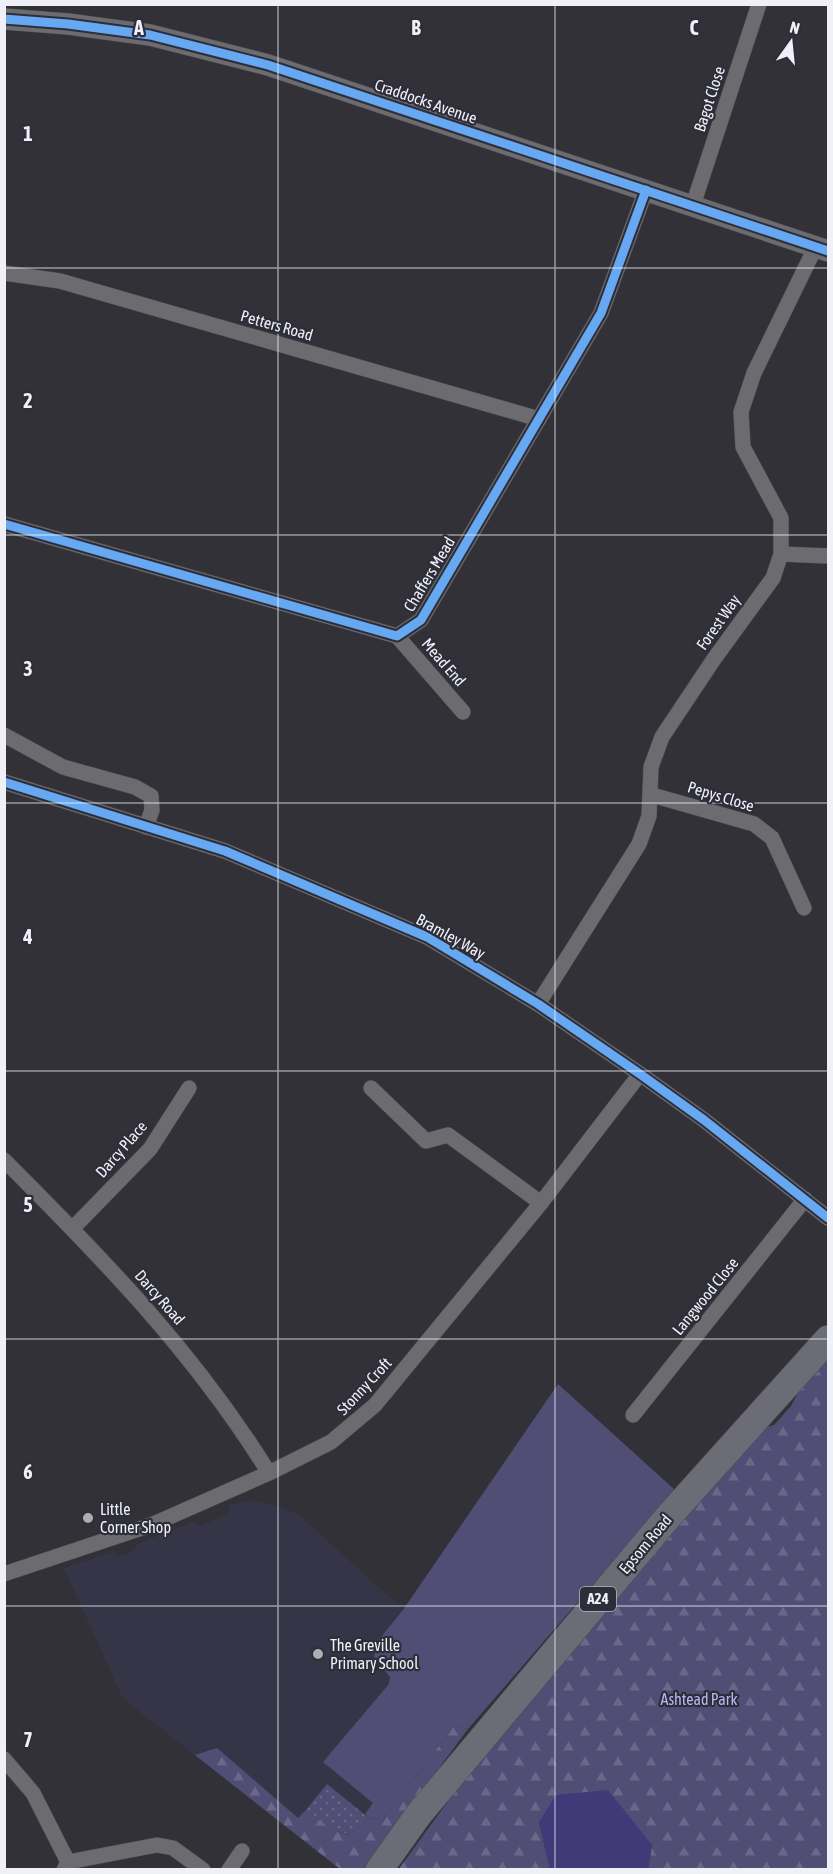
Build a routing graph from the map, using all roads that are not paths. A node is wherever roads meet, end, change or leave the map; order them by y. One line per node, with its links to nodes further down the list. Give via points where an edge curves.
1 (759, 4): 4 (street, Bagot Close)
2 (4, 19): 3 (street, Craddocks Avenue, via 103,29 202,46)
3 (646, 190): 4 (street, Craddocks Avenue); 7 (street, Chaffers Mead, via 601,313)
4 (693, 205): 5 (street, Craddocks Avenue)
5 (822, 249): 9 (street, Forest Way, via 754,373 741,412 743,447 781,518)
6 (4, 273): 7 (street, Petters Road, via 60,281)
7 (539, 418): 11 (street, Chaffers Mead, via 421,620)
8 (4, 524): 11 (street)
9 (782, 554): 10 (street); 15 (street, Forest Way, via 773,578 662,737 651,767)
10 (828, 556)
11 (397, 636): 12 (street, Mead End)
12 (463, 712)
13 (4, 735): 16 (street, via 63,767 135,787 151,796 152,810)
14 (4, 782): 16 (street, Bramley Way)
15 (652, 795): 17 (street, Pepys Close, via 753,824 772,838); 18 (street, Forest Way, via 639,844)
16 (146, 827): 18 (street, Bramley Way, via 225,851 428,937)
17 (804, 908)
18 (538, 1004): 19 (street, Bramley Way)
19 (640, 1074): 23 (street, Bramley Way); 24 (street, Stonny Croft)
20 (189, 1088): 26 (street, Darcy Place, via 150,1149)
21 (371, 1088): 24 (street, via 426,1140 448,1135)
22 (4, 1160): 26 (street, Darcy Road)
23 (805, 1199): 25 (street, Bramley Way); 28 (street, Langwood Close)
24 (541, 1203): 29 (street, Stonny Croft, via 375,1405 331,1442)
25 (828, 1218)
26 (74, 1227): 29 (street, Darcy Road, via 196,1367)
27 (828, 1339): 36 (highway, Epsom Road / A24, via 668,1517 419,1814)
28 (633, 1415)
29 (269, 1473): 30 (street, Stonny Croft, via 151,1525)
30 (4, 1574)
31 (4, 1759): 33 (street, via 33,1793)
32 (243, 1851): 35 (street)
33 (66, 1866): 34 (street, via 157,1845 173,1848)
34 (203, 1869)
35 (229, 1869)
36 (379, 1869)

